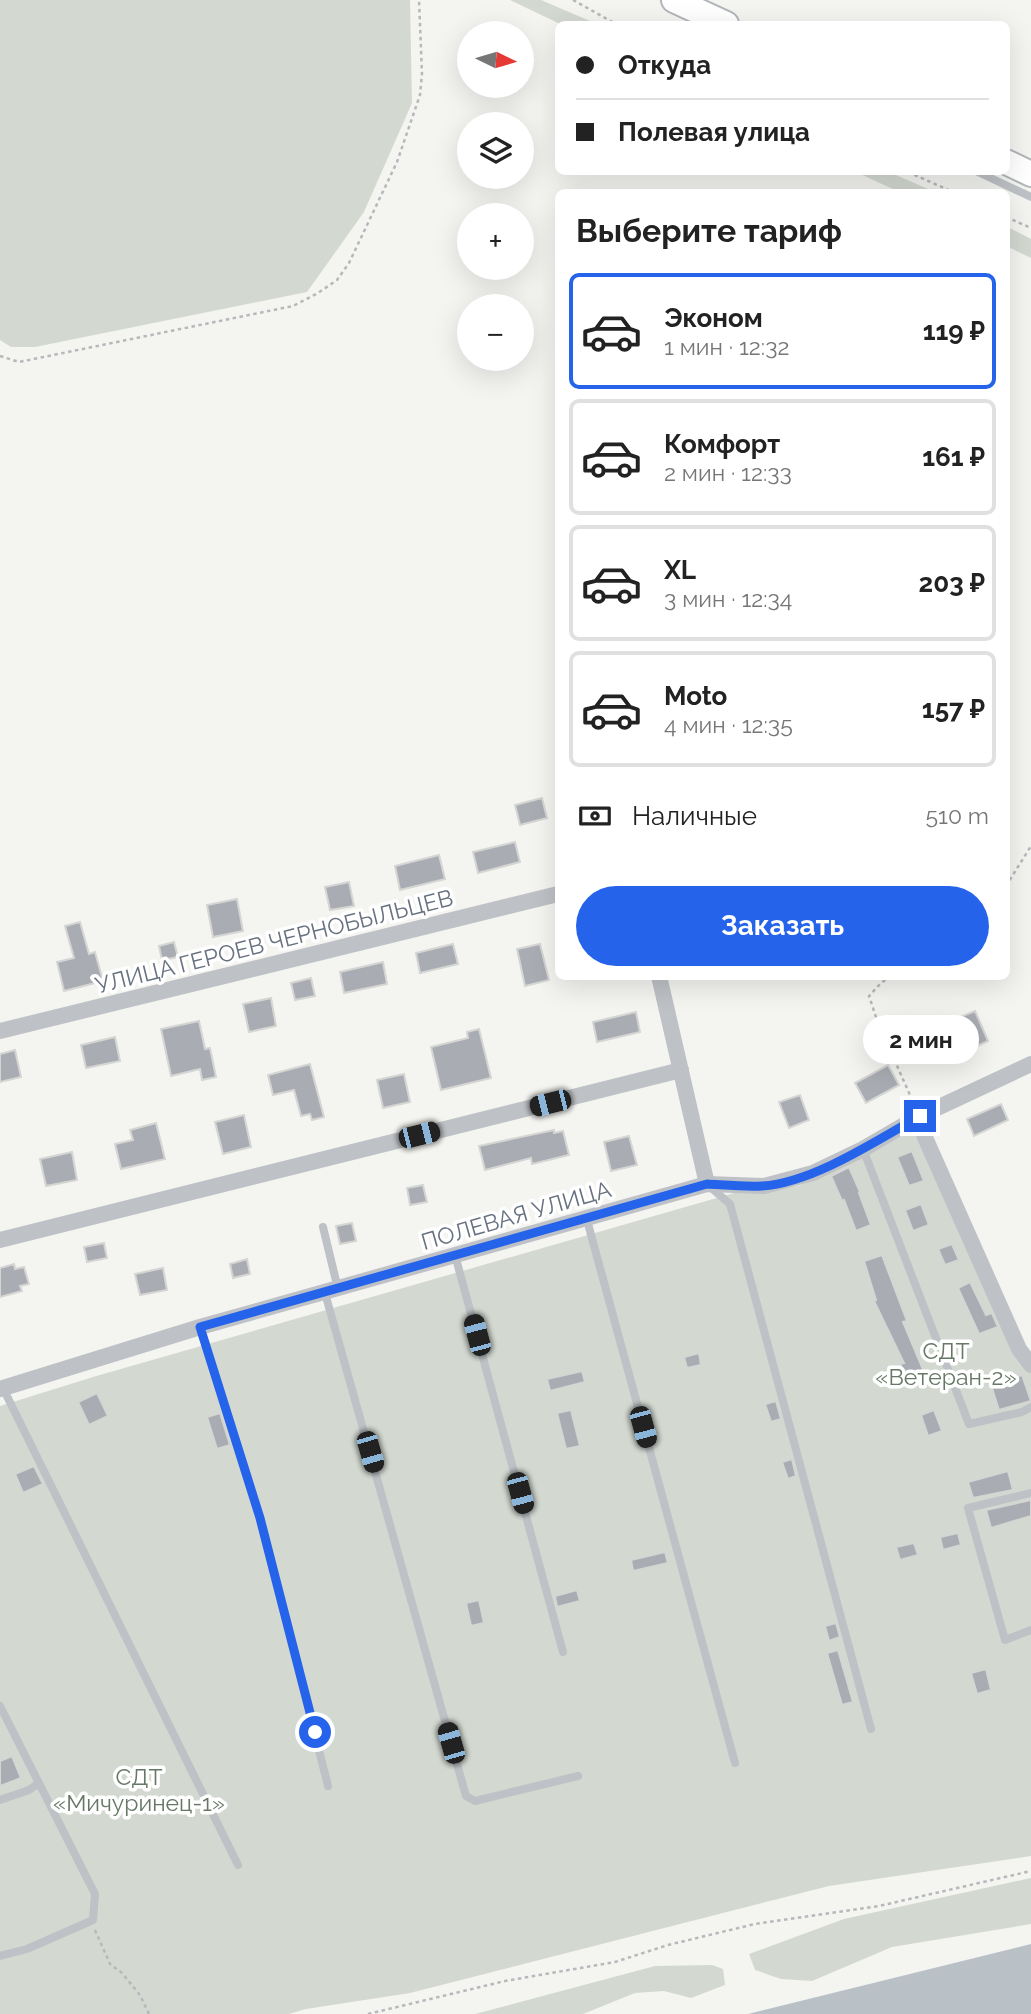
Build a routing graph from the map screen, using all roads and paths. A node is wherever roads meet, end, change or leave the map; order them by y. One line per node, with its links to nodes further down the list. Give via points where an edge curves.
1 (419, 0): 14 (path, via 420,95 397,162 337,280 293,306 19,362)
2 (573, 0): 4 (path)
3 (674, 0): 5 (main road)
4 (611, 21)
5 (720, 21)
6 (1010, 164): 7 (main road)
7 (1031, 174)
8 (915, 175): 10 (path)
9 (984, 175): 11 (lane)
10 (946, 189)
11 (1031, 197)
12 (1010, 218): 13 (path)
13 (1031, 228)
14 (0, 356)
15 (1031, 846): 16 (path)
16 (1010, 880)
17 (555, 895): 20 (street, УЛИЦА ГЕРОЕВ ЧЕРНОБЫЛЬЦЕВ)
18 (660, 980): 22 (street)
19 (885, 980): 23 (path, via 869,996)
20 (0, 1031)
21 (1031, 1064): 23 (street, ПОЛЕВАЯ УЛИЦА)
22 (681, 1070): 25 (street); 28 (street)
23 (920, 1116): 24 (street, ПОЛЕВАЯ УЛИЦА); 32 (street, via 923,1133 1019,1349)
24 (863, 1149): 25 (street, ПОЛЕВАЯ УЛИЦА, via 813,1173 764,1186); 34 (lane, via 969,1424)
25 (707, 1184): 26 (street, ПОЛЕВАЯ УЛИЦА); 39 (lane, via 730,1204)
26 (587, 1220): 29 (street, ПОЛЕВАЯ УЛИЦА); 40 (lane)
27 (323, 1227): 30 (lane)
28 (0, 1240)
29 (455, 1255): 30 (street, ПОЛЕВАЯ УЛИЦА); 37 (lane)
30 (332, 1291): 31 (street, ПОЛЕВАЯ УЛИЦА); 41 (lane, via 466,1796 475,1801)
31 (200, 1327): 33 (street, ПОЛЕВАЯ УЛИЦА); 43 (lane, via 260,1518)
32 (1031, 1365)
33 (2, 1389): 45 (lane)
34 (1031, 1407)
35 (1031, 1493): 36 (lane, via 968,1508 1005,1640)
36 (1031, 1630)
37 (563, 1652)
38 (0, 1706): 42 (lane)
39 (871, 1729)
40 (735, 1763)
41 (578, 1776)
42 (39, 1783): 44 (lane); 47 (lane, via 95,1894)
43 (328, 1786)
44 (0, 1800)
45 (239, 1865)
46 (1031, 1871): 50 (path, via 879,1906 755,1924 615,1962 505,1981)
47 (90, 1921): 48 (lane); 49 (path, via 110,1964 140,1995)
48 (0, 1956)
49 (149, 2014)
50 (368, 2014)

